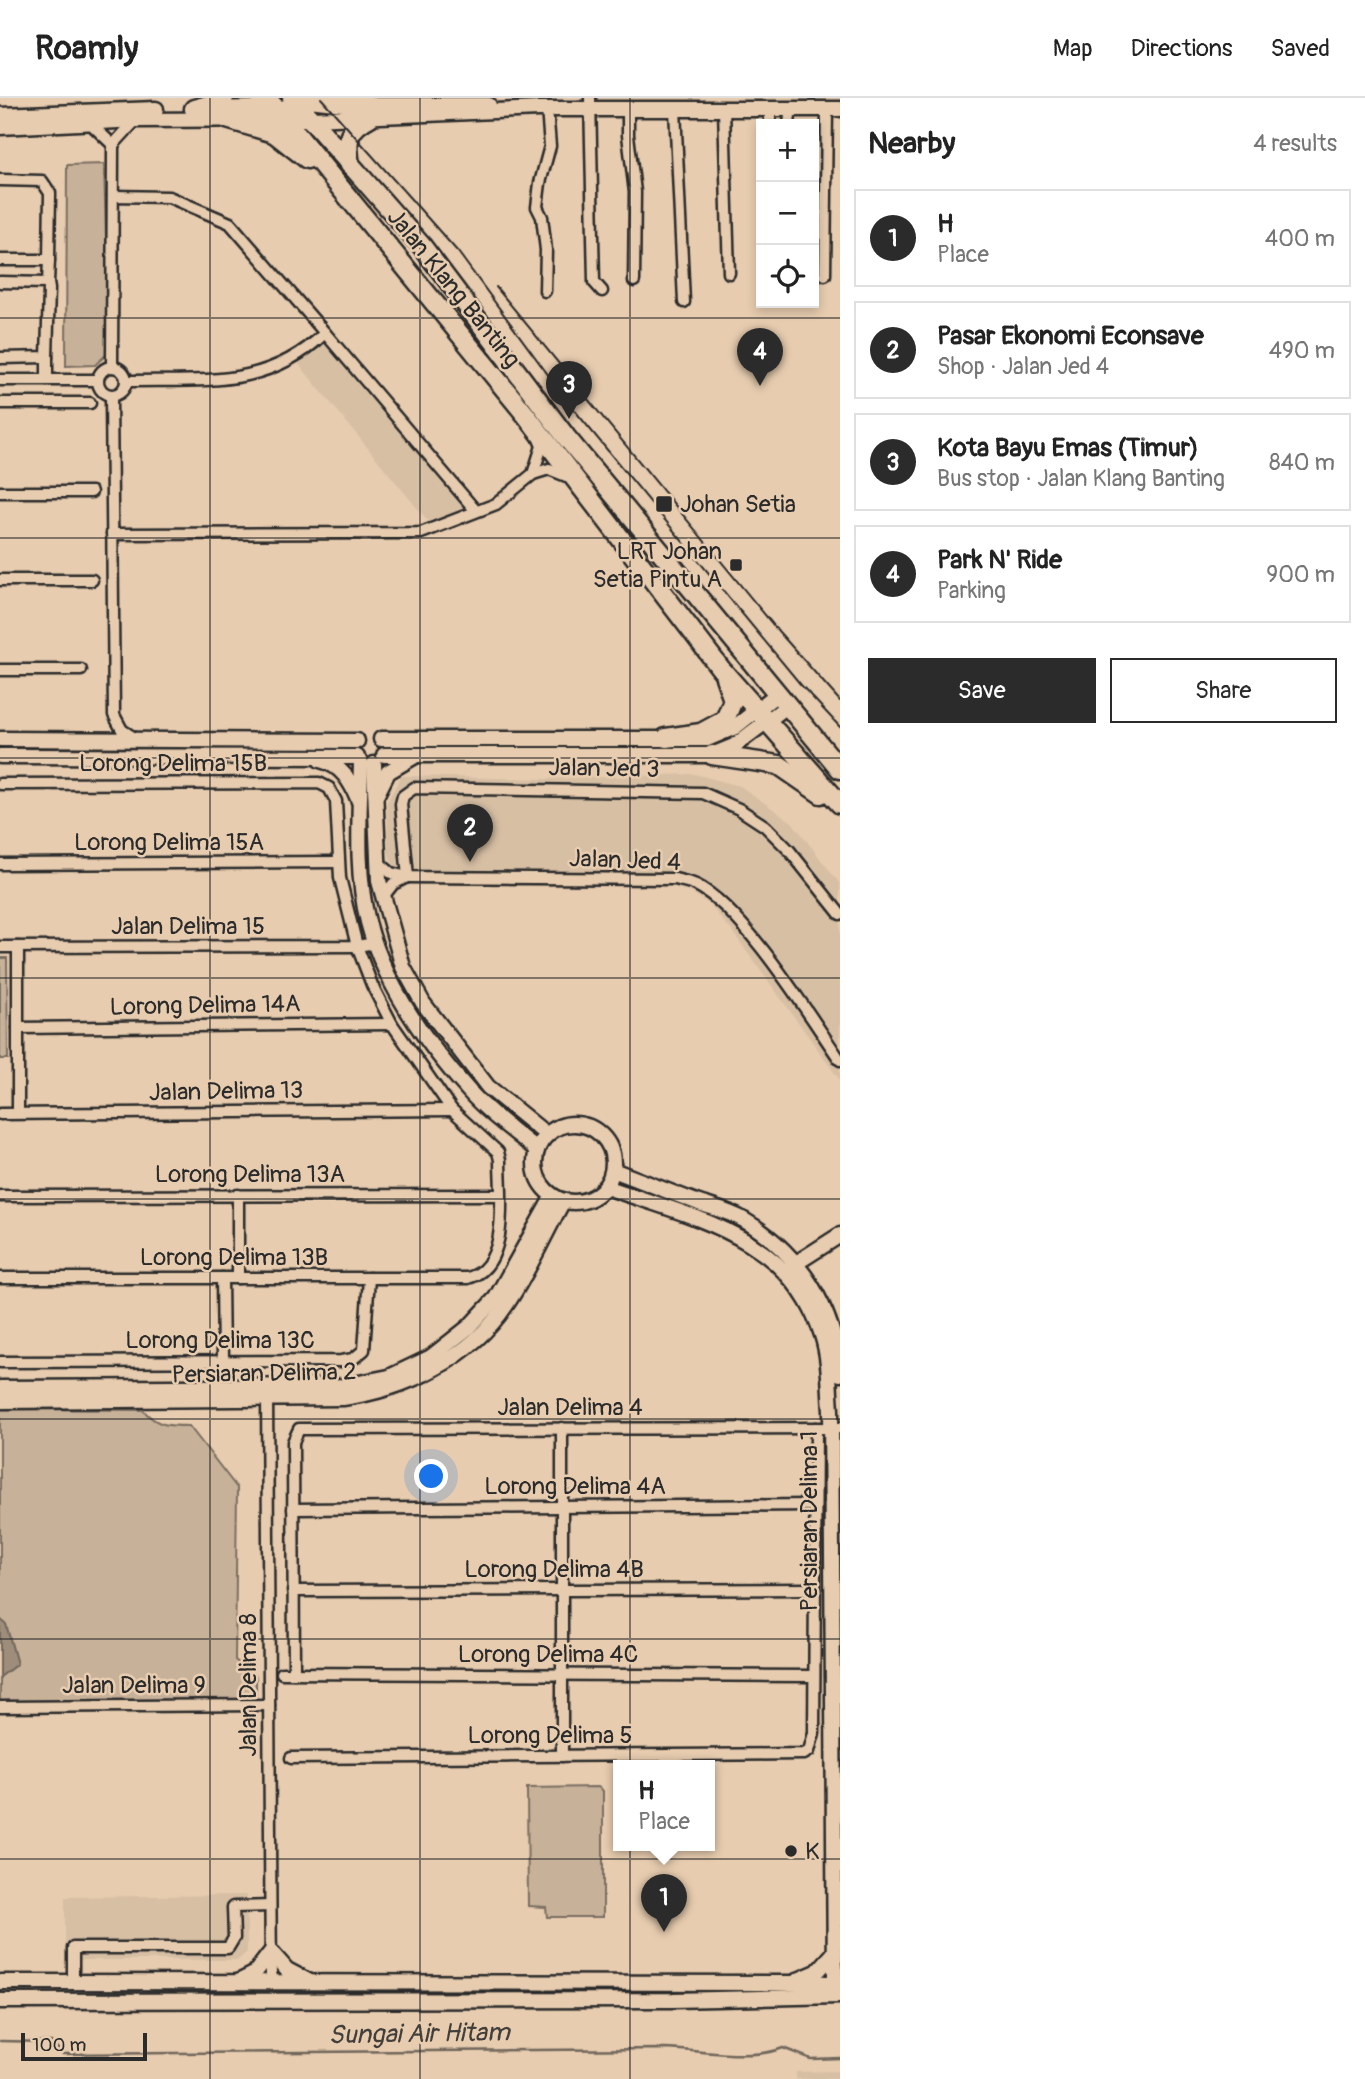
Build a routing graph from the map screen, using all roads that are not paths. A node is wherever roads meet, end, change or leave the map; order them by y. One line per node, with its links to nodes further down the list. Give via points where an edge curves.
1 (224, 98): 10 (highway)
2 (462, 101): 6 (street); 13 (street)
3 (590, 104): 6 (street); 8 (street); 35 (street, via 594,282)
4 (303, 105): 7 (street); 13 (highway); 23 (highway, Jalan Klang Banting)
5 (821, 105): 9 (street); 30 (street)
6 (535, 106): 13 (street); 34 (street, via 550,146 537,207 546,250)
7 (275, 108): 10 (street); 16 (street); 26 (highway, Jalan Klang Banting)
8 (628, 108): 11 (street); 31 (street, via 635,192)
9 (791, 108): 12 (street); 18 (street)
10 (194, 109): 14 (street)
11 (675, 109): 15 (street); 36 (street)
12 (770, 109): 15 (street); 17 (street)
13 (370, 111): 23 (highway, via 347,138)
14 (0, 115)
15 (724, 117): 29 (street)
16 (227, 119): 19 (street); 26 (highway, via 274,133 296,148)
17 (770, 119)
18 (790, 119)
19 (138, 120): 20 (street); 22 (street)
20 (89, 122): 21 (street); 22 (street)
21 (0, 127)
22 (113, 145): 25 (street)
23 (351, 166): 60 (highway, Jalan Klang Banting, via 422,246 566,437)
24 (0, 180): 28 (street, via 37,180 47,185)
25 (113, 196): 37 (street, via 170,197 230,223); 40 (street)
26 (381, 238): 48 (highway, Jalan Klang Banting)
27 (0, 260): 28 (street)
28 (49, 260): 33 (street)
29 (729, 274)
30 (825, 275)
31 (634, 281)
32 (0, 282): 33 (street)
33 (48, 283): 39 (street)
34 (545, 291)
35 (602, 291)
36 (684, 303)
37 (325, 332): 44 (street, via 293,360 252,374); 53 (street)
38 (0, 358): 39 (street)
39 (47, 358): 42 (street)
40 (112, 367): 43 (street, via 104,369); 44 (street, via 123,373)
41 (0, 380): 42 (street)
42 (47, 380): 43 (street)
43 (97, 380): 45 (street, via 99,389)
44 (126, 381): 45 (street, via 120,393)
45 (111, 396): 54 (street)
46 (0, 403): 47 (street)
47 (90, 403)
48 (526, 415): 49 (street, via 542,446); 50 (highway, Jalan Klang Banting)
49 (533, 474): 50 (street, via 549,469 567,475); 53 (street, via 496,503)
50 (583, 489): 57 (highway, Jalan Klang Banting)
51 (0, 492): 52 (street)
52 (91, 492)
53 (476, 511): 54 (street, via 421,533)
54 (112, 534): 61 (street)
55 (0, 580): 56 (street)
56 (92, 580)
57 (721, 668): 62 (highway, Jalan Klang Banting); 63 (highway, via 733,700 725,720 701,733)
58 (0, 670): 59 (street)
59 (81, 670)
60 (782, 700): 62 (street); 73 (highway, Jalan Klang Banting)
61 (114, 715): 66 (street); 67 (street, via 122,730)
62 (763, 715): 63 (street, via 707,739); 70 (street, via 734,746); 77 (highway, Jalan Klang Banting)
63 (666, 738): 65 (street)
64 (0, 739): 66 (street)
65 (381, 739): 68 (street); 68 (street, via 369,734)
66 (97, 740): 67 (street)
67 (138, 740): 68 (street)
68 (365, 753): 69 (street); 72 (street); 75 (street); 76 (street)
69 (423, 753): 70 (street); 75 (street, via 388,772)
70 (712, 755): 77 (highway, via 779,765)
71 (0, 756): 72 (street)
72 (308, 757): 76 (street, via 337,767 347,776)
73 (840, 769)
74 (0, 785): 79 (street, Lorong Delima 15B, via 319,783 330,788 336,801)
75 (375, 800): 78 (street)
76 (360, 803): 85 (street, via 359,848 367,920)
77 (840, 807)
78 (377, 861): 81 (street, Jalan Jed 4, via 391,873); 82 (street)
79 (338, 862): 80 (street, Lorong Delima 15A); 86 (street)
80 (0, 864)
81 (408, 877): 82 (street, via 393,884); 83 (street, Jalan Jed 3, via 401,804 407,791 414,788 690,790 739,809 765,826); 92 (street, Jalan Jed 4, via 675,879 695,884 716,898 783,975)
82 (382, 898): 84 (street)
83 (840, 914)
84 (390, 924): 85 (street); 89 (street)
85 (375, 943): 86 (street, Jalan Delima 15); 89 (street); 97 (street, via 407,1011 469,1091)
86 (357, 946): 88 (street, Jalan Delima 15); 90 (street)
87 (0, 947): 88 (street, Jalan Delima 15)
88 (18, 947): 91 (street)
89 (397, 947): 96 (street, via 423,1003 465,1059 488,1087)
90 (393, 1024): 91 (street, Lorong Delima 14A); 93 (street)
91 (18, 1028): 94 (street)
92 (840, 1060)
93 (452, 1110): 94 (street, Jalan Delima 13); 101 (street, via 498,1152)
94 (18, 1113): 95 (street, Jalan Delima 13)
95 (0, 1114)
96 (547, 1135): 97 (street); 98 (street, via 566,1124 588,1126 607,1140)
97 (537, 1150): 103 (street, via 537,1176)
98 (613, 1170): 99 (street); 105 (street, Persiaran Delima 1, via 743,1219)
99 (606, 1187): 103 (street, via 586,1200); 105 (street, Persiaran Delima 1, via 737,1234)
100 (238, 1195): 101 (street, Lorong Delima 13A); 102 (street, Lorong Delima 13A); 108 (street)
101 (500, 1195): 109 (street, Lorong Delima 13B, via 498,1234 493,1256 483,1271 468,1278)
102 (0, 1196)
103 (558, 1199): 114 (street, Persiaran Delima 2, via 506,1305 478,1336 438,1368 396,1387 343,1398)
104 (840, 1235): 105 (street)
105 (792, 1267): 112 (street, Persiaran Delima 1, via 833,1329); 118 (street, Persiaran Delima 1, via 822,1334)
106 (0, 1278): 107 (street, Lorong Delima 13B)
107 (222, 1278): 108 (street, Lorong Delima 13B); 110 (street)
108 (238, 1278): 109 (street, Lorong Delima 13B)
109 (369, 1278): 110 (street, Lorong Delima 13C, via 364,1350 353,1359)
110 (223, 1360): 111 (street, Lorong Delima 13C)
111 (0, 1362)
112 (840, 1374)
113 (0, 1388): 114 (street, Persiaran Delima 2)
114 (267, 1392): 115 (street, Persiaran Delima 2); 127 (street, Jalan Delima 8)
115 (0, 1401)
116 (562, 1428): 117 (street, Jalan Delima 4); 120 (street); 121 (street, Jalan Delima 4, via 299,1429 293,1442)
117 (816, 1428): 118 (street, Jalan Delima 4); 119 (street)
118 (836, 1428): 133 (street, Persiaran Delima 1)
119 (815, 1506): 120 (street, Lorong Delima 4A); 122 (street)
120 (562, 1507): 121 (street, Lorong Delima 4A); 123 (street)
121 (293, 1509): 124 (street)
122 (815, 1589): 123 (street, Lorong Delima 4B); 126 (street)
123 (562, 1590): 124 (street, Lorong Delima 4B); 125 (street)
124 (293, 1591): 125 (street, Lorong Delima 4C, via 288,1673)
125 (562, 1675): 126 (street, Lorong Delima 4C); 129 (street)
126 (814, 1676): 129 (street, Lorong Delima 5, via 814,1733 804,1754)
127 (269, 1705): 128 (street, Jalan Delima 9); 131 (street, Jalan Delima 8)
128 (0, 1707)
129 (562, 1756): 130 (street, Lorong Delima 5)
130 (291, 1758)
131 (270, 1906): 132 (street, Jalan Delima 8); 135 (street, via 233,1907 234,1938 228,1948 73,1948)
132 (271, 1952): 136 (street, via 254,1973); 137 (street, Jalan Delima 8); 138 (street, via 287,1970)
133 (835, 1952): 139 (street, via 817,1972); 140 (street, Persiaran Delima 1)
134 (0, 1982): 135 (street)
135 (73, 1982): 136 (street)
136 (236, 1983): 137 (street)
137 (271, 1983): 138 (street)
138 (313, 1983): 139 (street)
139 (785, 1984): 140 (street)
140 (838, 1987): 141 (street, via 673,2000)
141 (0, 2001)

